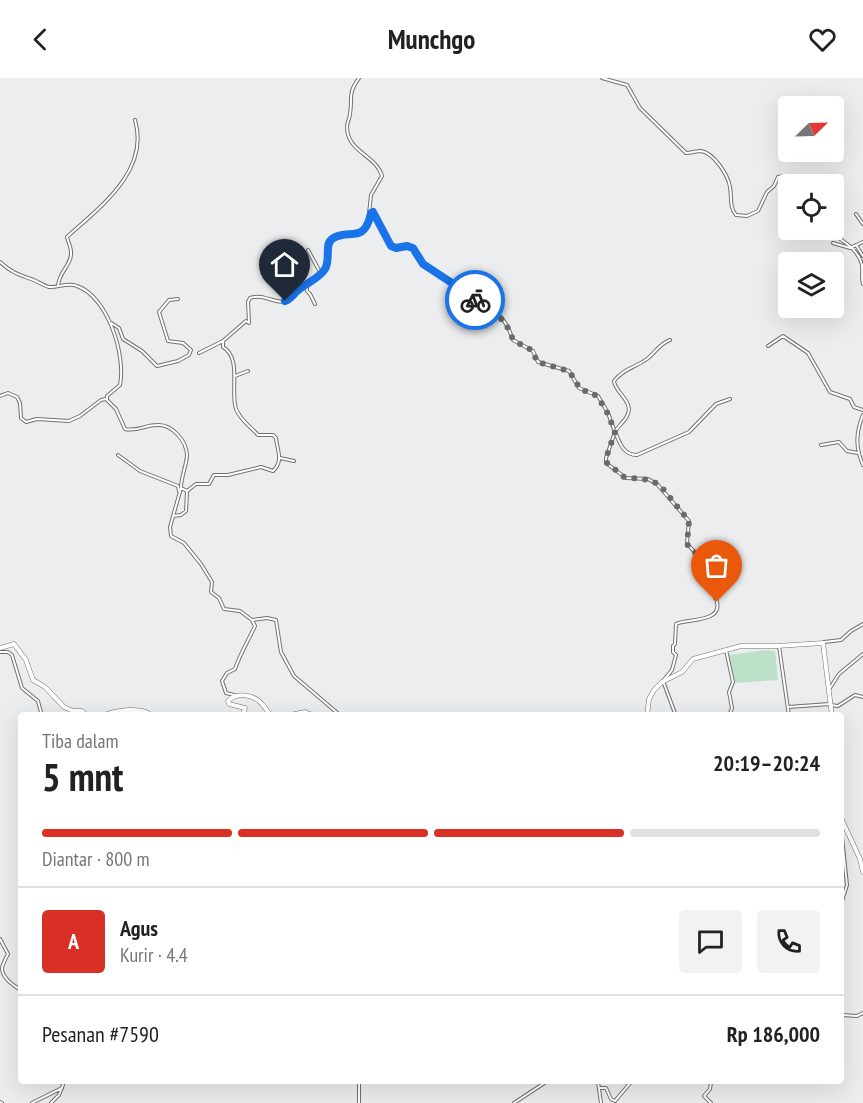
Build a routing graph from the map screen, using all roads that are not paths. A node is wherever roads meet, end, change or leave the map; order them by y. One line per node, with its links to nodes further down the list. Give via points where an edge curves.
1 (359, 78): 5 (street, via 351,91 347,129 352,143 381,172 371,195)
2 (602, 78): 4 (street, via 627,85 640,108 686,153 704,152 719,165 730,184 732,211 736,215 744,217 759,211)
3 (135, 120): 19 (street, via 137,142 128,172 116,192 67,237 71,258 60,274)
4 (778, 177)
5 (371, 213): 16 (street, via 369,223 361,231 337,236 328,243 327,266); 34 (street, via 391,246 413,248 423,264 501,317 513,340 533,351 537,362 569,371 581,390 598,396)
6 (856, 214): 7 (street)
7 (863, 224)
8 (842, 240): 12 (street)
9 (863, 242): 11 (street)
10 (832, 243): 12 (street)
11 (856, 245): 12 (street); 14 (street)
12 (850, 248): 18 (street, via 860,257)
13 (308, 250): 16 (street)
14 (863, 256)
15 (0, 262): 19 (street, via 17,275)
16 (321, 273): 17 (street)
17 (307, 283): 21 (street); 24 (street, via 285,301 263,296 250,298 249,323 239,325)
18 (863, 284)
19 (58, 286): 22 (street, via 82,289 105,311)
20 (178, 299): 22 (street, via 170,300 159,311 168,341 183,343 191,351 178,361 155,365 123,339 118,327)
21 (315, 304)
22 (111, 323): 30 (street, via 122,367 119,386)
23 (670, 340): 34 (street, via 642,362 621,372 614,381 629,410)
24 (223, 341): 26 (street); 28 (street)
25 (768, 346): 32 (street, via 783,336 803,348 830,392 850,399 854,407)
26 (200, 353)
27 (248, 371): 28 (street)
28 (235, 376): 38 (street, via 234,403 240,417 258,435 276,438)
29 (0, 396): 30 (street, via 8,393 17,397 21,417 26,422 68,421)
30 (106, 399): 41 (street, via 116,409 125,429 159,425 178,434 187,456)
31 (730, 399): 34 (street, via 716,404 689,432 637,455 624,450)
32 (863, 410)
33 (863, 415): 36 (street, via 857,433)
34 (615, 432): 52 (street, via 606,462 626,477 656,483 687,518 687,544 708,564 711,572 707,584 717,600 711,617 676,624 676,655 672,670)
35 (821, 445): 36 (street, via 839,442 847,451)
36 (858, 453): 40 (street)
37 (118, 455): 43 (street, via 140,471 178,486)
38 (280, 458): 39 (street); 42 (street, via 273,471 261,467 214,475 209,484 196,484)
39 (294, 461)
40 (863, 465)
41 (181, 488): 42 (street); 43 (street)
42 (187, 491): 44 (street, via 186,511)
43 (178, 497): 44 (street)
44 (173, 516): 45 (street, via 171,536 184,543 201,564 212,582 211,592 224,609 241,612)
45 (252, 620): 54 (street, via 255,626 236,669 222,681 226,693); 64 (street, via 276,620 281,652 294,676)
46 (863, 624): 47 (street, via 841,640)
47 (823, 642): 48 (street); 53 (street)
48 (779, 646): 50 (street); 57 (street)
49 (0, 650): 58 (street, via 12,655 22,688 37,700); 59 (street, via 14,644 26,660 33,680 64,707)
50 (726, 650): 52 (street, via 692,660 681,672); 67 (street, via 733,682 729,692)
51 (863, 654): 53 (street, via 837,675)
52 (663, 681): 65 (street, via 651,694); 66 (street)
53 (829, 689): 56 (street)
54 (236, 696): 62 (street, via 229,703 245,708); 63 (street, via 254,698)
55 (863, 697): 56 (street, via 855,695 838,706)
56 (831, 704): 57 (street); 69 (street)
57 (788, 707): 68 (street)
58 (41, 712)
59 (83, 712)
60 (114, 712): 61 (street)
61 (147, 712)
62 (244, 712)
63 (269, 712)
64 (336, 712)
65 (648, 712)
66 (674, 712)
67 (730, 712)
68 (789, 712)
69 (832, 712)
70 (844, 824): 71 (street)
71 (861, 855): 73 (street)
72 (844, 856): 74 (street)
73 (863, 872)
74 (844, 895)
75 (0, 939): 76 (street, via 8,954 2,969)
76 (18, 988)
77 (863, 1013): 78 (street)
78 (844, 1015)
79 (61, 1084): 85 (street)
80 (359, 1084): 89 (street)
81 (543, 1084): 90 (street)
82 (598, 1084): 86 (street)
83 (630, 1084): 86 (street, via 615,1101 606,1088)
84 (711, 1084): 92 (street, via 704,1096)
85 (62, 1088): 87 (street); 88 (street)
86 (598, 1088): 91 (street)
87 (32, 1103)
88 (51, 1103)
89 (359, 1103)
90 (514, 1103)
91 (601, 1103)
92 (711, 1103)

